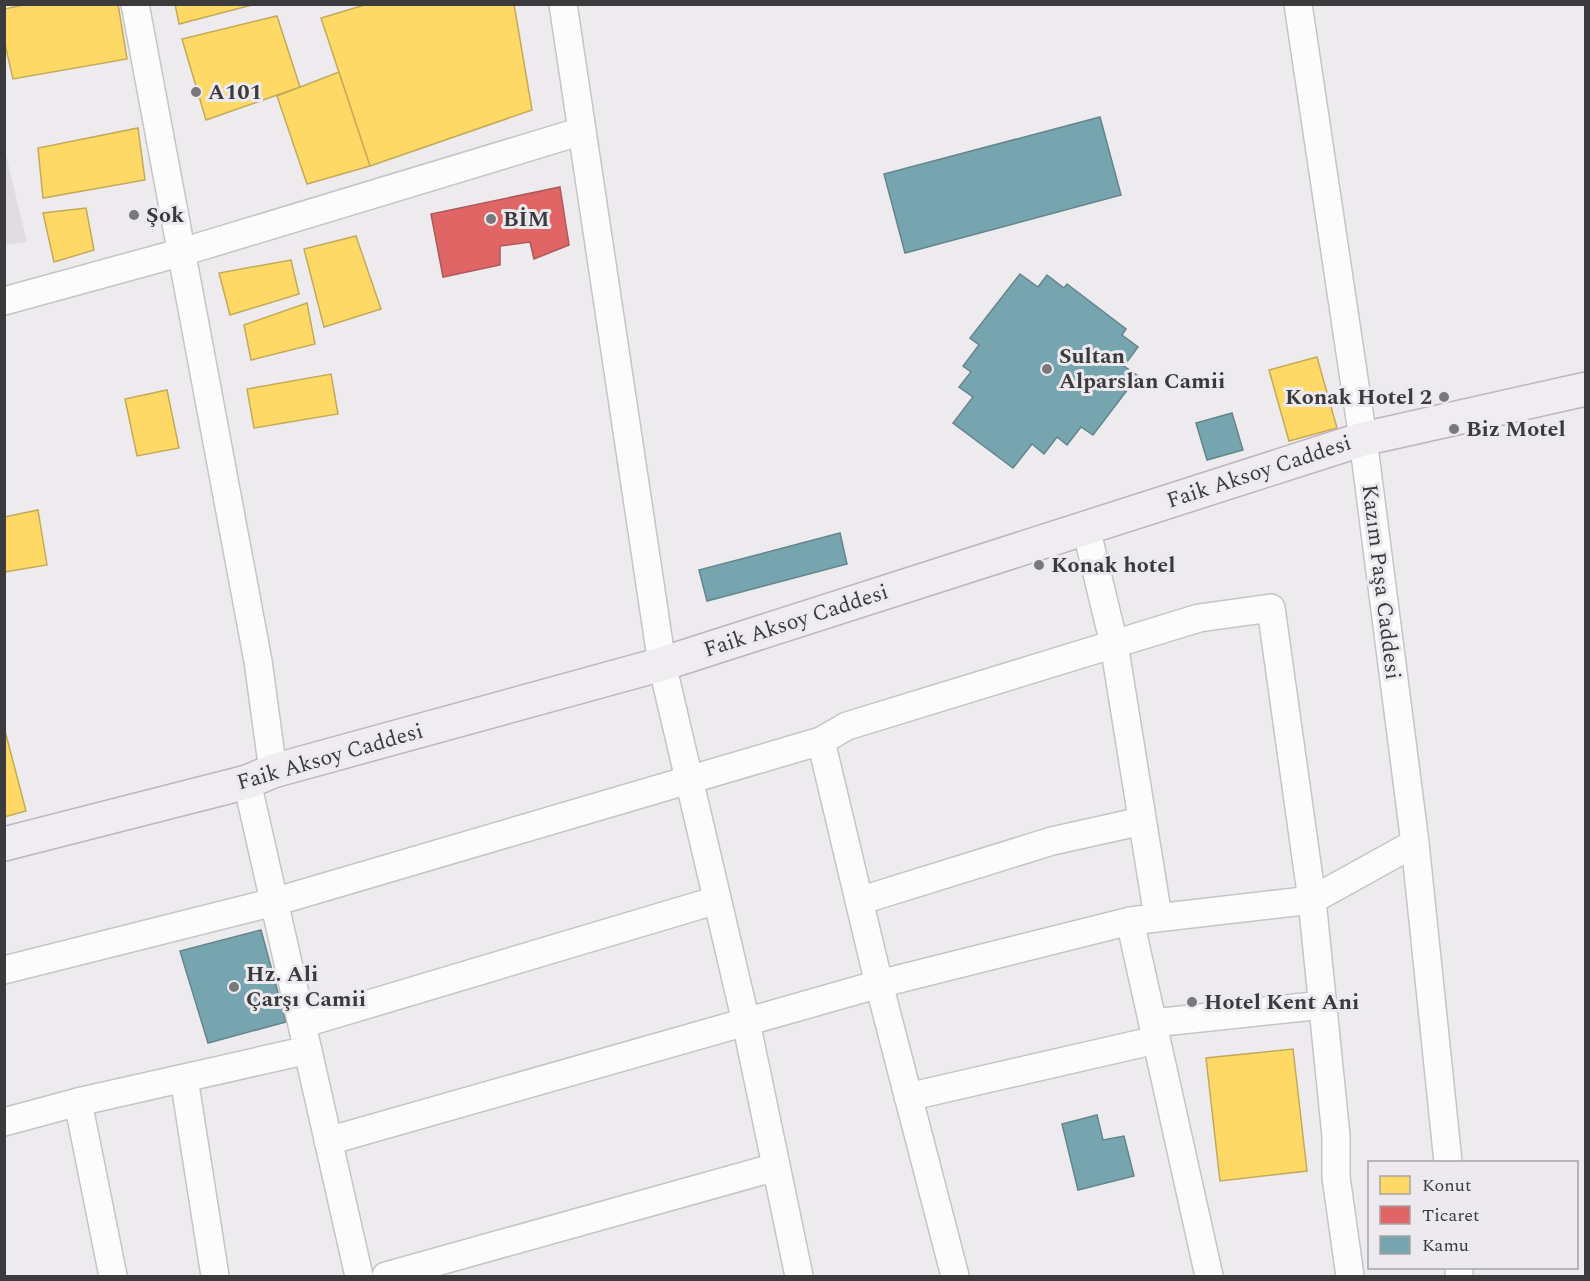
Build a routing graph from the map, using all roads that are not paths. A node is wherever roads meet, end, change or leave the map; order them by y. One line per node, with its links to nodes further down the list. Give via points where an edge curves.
1 (135, 4): 5 (street)
2 (563, 4): 4 (street)
3 (1298, 4): 8 (street, Kazım Paşa Caddesi)
4 (582, 131): 5 (street); 11 (street)
5 (179, 253): 6 (street); 13 (street, via 258,661)
6 (4, 301)
7 (1586, 389): 8 (main road, Faik Aksoy Caddesi)
8 (1363, 439): 9 (main road, Faik Aksoy Caddesi); 16 (street, Kazım Paşa Caddesi)
9 (1086, 528): 10 (street); 11 (main road, Faik Aksoy Caddesi)
10 (1114, 644): 12 (street, via 847,726); 15 (street); 19 (street, via 1199,618 1271,608)
11 (662, 664): 13 (main road, Faik Aksoy Caddesi); 14 (street)
12 (821, 741): 14 (street); 20 (street)
13 (260, 777): 17 (main road, Faik Aksoy Caddesi); 21 (street)
14 (689, 779): 18 (street); 21 (street)
15 (1142, 821): 20 (street, via 1052,841); 22 (street)
16 (1415, 843): 19 (street); 36 (street, Kazım Paşa Caddesi)
17 (4, 844)
18 (717, 900): 27 (street); 28 (street)
19 (1312, 900): 22 (street); 26 (street)
20 (859, 901): 25 (street)
21 (274, 902): 24 (street); 28 (street)
22 (1158, 917): 23 (street)
23 (1130, 921): 25 (street); 29 (street)
24 (4, 970)
25 (879, 984): 27 (street); 32 (street)
26 (1323, 1005): 29 (street); 45 (street, via 1336,1136 1335,1177)
27 (746, 1022): 35 (street); 37 (street)
28 (302, 1024): 30 (street)
29 (1155, 1032): 32 (street); 44 (street)
30 (308, 1050): 31 (street); 35 (street)
31 (184, 1078): 33 (street); 39 (street)
32 (908, 1097): 43 (street)
33 (78, 1102): 34 (street); 38 (street)
34 (4, 1122)
35 (328, 1141): 40 (street)
36 (1448, 1161)
37 (776, 1167): 41 (street); 42 (street)
38 (113, 1276)
39 (215, 1276)
40 (359, 1276)
41 (386, 1276)
42 (799, 1276)
43 (955, 1276)
44 (1209, 1276)
45 (1350, 1276)

